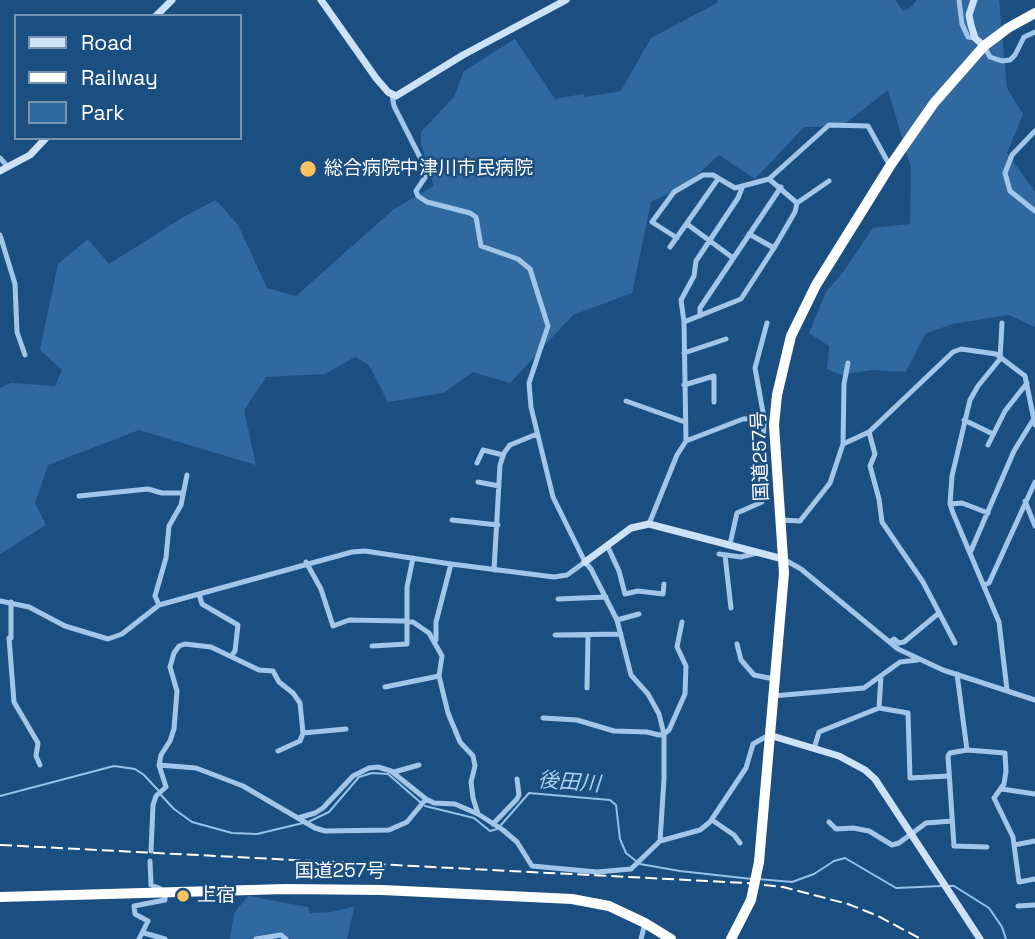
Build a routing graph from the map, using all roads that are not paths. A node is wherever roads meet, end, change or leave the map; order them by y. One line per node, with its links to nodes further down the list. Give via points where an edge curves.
1 (172, 0): 7 (street)
2 (321, 0): 11 (street)
3 (566, 0): 11 (street)
4 (959, 0): 9 (street, via 962,24 968,37)
5 (974, 0): 9 (street, via 969,15)
6 (1035, 13): 10 (highway, 国道257号)
7 (158, 14)
8 (1035, 32): 10 (street, via 1024,37 1010,60 990,57)
9 (975, 38): 10 (street)
10 (984, 46): 15 (highway, 国道257号, via 934,103)
11 (392, 95): 52 (street, via 428,173 416,191 418,196 470,213 476,218 481,246 518,259 530,270 548,326 529,383)
12 (1035, 131): 23 (street, via 1012,155 1005,173 1010,191)
13 (45, 140): 16 (street, via 30,155)
14 (0, 159): 16 (street)
15 (890, 166): 18 (street, via 868,126 829,125); 70 (highway, 国道257号, via 816,285 791,336 774,425)
16 (4, 169)
17 (718, 179): 21 (street); 24 (street); 27 (street, via 703,175 674,192 652,222)
18 (769, 179): 20 (street); 21 (street)
19 (829, 181): 22 (street)
20 (781, 187): 22 (street); 25 (street)
21 (742, 188): 28 (street)
22 (797, 203): 30 (street)
23 (1035, 211)
24 (687, 223): 27 (street); 28 (street)
25 (749, 234): 30 (street); 31 (street)
26 (0, 235): 32 (street)
27 (677, 238): 29 (street)
28 (710, 240): 31 (street); 35 (street, via 681,300)
29 (670, 247)
30 (774, 248): 34 (street, via 741,299)
31 (733, 258): 34 (street)
32 (9, 266): 33 (street); 40 (street, via 15,284 17,332)
33 (0, 268)
34 (700, 316): 35 (street)
35 (684, 322): 39 (street)
36 (767, 323): 47 (street, via 755,368)
37 (1002, 323): 41 (street)
38 (726, 338): 39 (street)
39 (684, 353): 44 (street)
40 (25, 355)
41 (1000, 359): 43 (street, via 1025,376); 48 (street, via 978,386); 51 (street, via 961,349 953,352)
42 (848, 363): 55 (street)
43 (1027, 383): 50 (street); 53 (street)
44 (684, 385): 46 (street, via 715,376); 49 (street)
45 (626, 401): 49 (street)
46 (713, 402)
47 (764, 418): 54 (street, via 743,419); 74 (street, via 762,502 737,513)
48 (964, 420): 53 (street); 67 (street)
49 (685, 422): 54 (street)
50 (1034, 423): 68 (street, via 1014,451)
51 (869, 432): 55 (street); 93 (street, via 875,454 870,466 881,522)
52 (537, 434): 57 (street, via 510,444); 81 (street, via 553,497)
53 (993, 434): 56 (street)
54 (686, 441): 71 (street)
55 (843, 444): 70 (street, via 836,471 820,497 800,521)
56 (988, 445)
57 (503, 455): 58 (street, via 483,450); 62 (street)
58 (477, 463)
59 (187, 475): 64 (street)
60 (478, 482): 62 (street)
61 (1035, 482): 63 (street)
62 (499, 486): 72 (street)
63 (1033, 489): 66 (street)
64 (182, 493): 65 (street, via 148,489); 91 (street, via 169,526 155,596)
65 (79, 496)
66 (1025, 501): 73 (street); 85 (street, via 989,583)
67 (950, 503): 68 (street); 77 (street)
68 (988, 513): 77 (street)
69 (452, 520): 72 (street)
70 (781, 520): 79 (highway, 国道257号)
71 (649, 524): 74 (street); 75 (street, via 631,528)
72 (498, 525): 83 (street)
73 (1035, 526)
74 (730, 544): 76 (street)
75 (607, 545): 81 (street); 84 (street, via 625,594 663,594)
76 (759, 552): 79 (street); 92 (street, via 741,557 722,555)
77 (970, 554): 85 (street)
78 (412, 558): 80 (street, via 365,551); 82 (street); 96 (street)
79 (783, 559): 101 (street); 111 (highway, 国道257号)
80 (306, 562): 86 (street); 96 (street, via 333,626 349,620)
81 (585, 562): 83 (street, via 562,577); 87 (street)
82 (451, 564): 83 (street); 102 (street, via 436,622)
83 (495, 570)
84 (664, 584)
85 (984, 585): 114 (street, via 999,622)
86 (199, 594): 91 (street); 106 (street, via 202,604 238,625)
87 (606, 597): 88 (street); 95 (street)
88 (558, 599)
89 (0, 601): 90 (street)
90 (11, 602): 91 (street, via 108,639 122,634); 126 (street, via 14,702 36,738)
91 (159, 605)
92 (731, 608)
93 (939, 613): 101 (street, via 904,642); 103 (street)
94 (639, 614): 95 (street)
95 (617, 620): 98 (street)
96 (407, 622): 102 (street, via 429,633); 105 (street, via 407,644)
97 (682, 622): 121 (street, via 677,647 686,666 685,694)
98 (621, 634): 100 (street); 121 (street, via 631,676 648,694)
99 (555, 635): 100 (street)
100 (588, 635): 113 (street)
101 (890, 642): 107 (street)
102 (436, 643): 109 (street, via 443,662)
103 (954, 643)
104 (737, 644): 111 (street, via 741,660 754,675)
105 (372, 646)
106 (232, 655): 120 (street, via 261,671 273,671 300,704); 127 (street, via 185,644 174,653 170,667 177,691 175,721)
107 (919, 660): 108 (street); 110 (street, via 900,662)
108 (957, 674): 114 (street); 124 (street)
109 (439, 676): 112 (street); 135 (street, via 460,742 473,756 471,782)
110 (881, 676): 115 (street, via 864,688); 117 (street)
111 (774, 679): 115 (highway, 国道257号)
112 (385, 687)
113 (587, 688)
114 (1007, 690): 116 (street)
115 (773, 696): 122 (highway, 国道257号)
116 (1035, 699)
117 (879, 708): 123 (street, via 819,732); 130 (street, via 908,713 910,778)
118 (543, 719): 121 (street)
119 (346, 729): 120 (street)
120 (303, 733): 125 (street, via 300,741)
121 (664, 734): 142 (street)
122 (769, 735): 123 (street); 137 (street, via 753,744 746,768); 162 (highway, 国道257号, bridge, via 759,862 751,900)
123 (814, 748): 141 (street, via 866,770)
124 (967, 750): 130 (street, via 950,753); 132 (street, via 1005,753)
125 (278, 751)
126 (40, 765)
127 (159, 765): 136 (street, via 208,772); 147 (street, via 166,787 153,805)
128 (419, 765): 129 (street)
129 (394, 772): 134 (street); 136 (street, via 378,767 361,771 323,808)
130 (949, 776): 138 (street)
131 (517, 779): 140 (street, via 519,795)
132 (1002, 789): 133 (street); 145 (street, via 994,798)
133 (1035, 794)
134 (424, 802): 135 (street, via 455,804); 136 (street, via 407,822 388,830 333,831)
135 (478, 814): 140 (street)
136 (299, 818)
137 (712, 820): 142 (street, via 701,830); 144 (street)
138 (952, 821): 141 (street, via 926,823); 146 (street, via 954,846)
139 (830, 822): 141 (street, via 836,829 869,831 892,845)
140 (494, 825): 142 (street, via 517,842 532,866 597,872 631,869)
141 (911, 833): 163 (street)
142 (660, 841)
143 (1035, 841): 145 (street)
144 (740, 843)
145 (1014, 845): 149 (street, via 1019,881)
146 (987, 847)
147 (151, 851)
148 (150, 861): 150 (street, via 150,886)
149 (1035, 879)
150 (165, 892): 151 (highway, 国道257号); 154 (highway, 国道257号, via 382,890 572,899 609,906); 155 (street, via 165,900 133,908 148,921)
151 (0, 897)
152 (1035, 905): 153 (street)
153 (1018, 906)
154 (645, 923): 160 (street); 161 (highway, 国道257号)
155 (144, 933): 156 (street); 157 (street)
156 (139, 939)
157 (165, 939)
158 (256, 939): 159 (street, via 281,935)
159 (286, 939)
160 (641, 939)
161 (671, 939)
162 (731, 939)
163 (981, 939)

